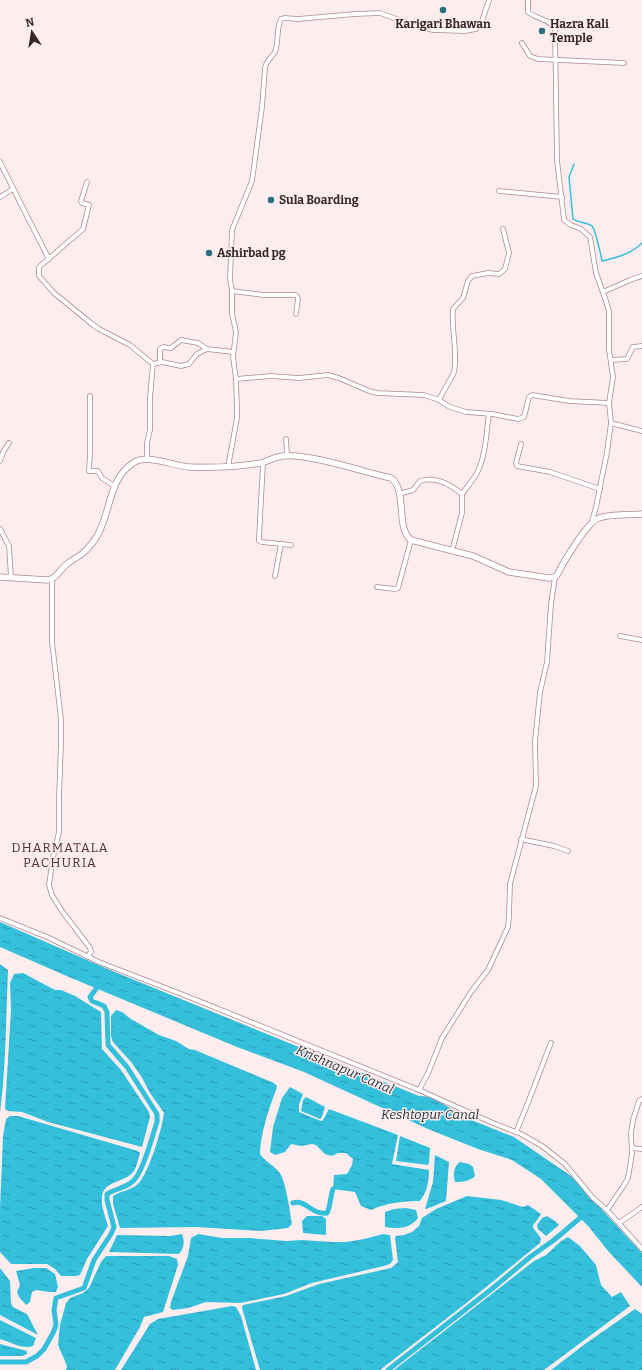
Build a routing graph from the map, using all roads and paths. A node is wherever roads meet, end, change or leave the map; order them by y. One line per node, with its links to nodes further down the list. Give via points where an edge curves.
1 (489, 0): 15 (street, via 481,24 476,29 465,31 433,30 380,13 298,20 281,19 276,48 265,68 252,181 232,230)
2 (528, 0): 4 (street, via 528,12 550,23 555,29)
3 (522, 43): 4 (street, via 530,56 538,59)
4 (556, 59): 5 (street); 10 (street, via 557,160)
5 (624, 63)
6 (0, 162): 8 (street)
7 (87, 182): 13 (street, via 81,202 89,205 83,228)
8 (13, 189): 11 (street); 13 (street)
9 (499, 191): 10 (street)
10 (562, 196): 16 (street, via 564,220 590,237 596,273)
11 (0, 197)
12 (503, 229): 26 (street, via 509,252 505,269 499,274 472,276 463,298 453,309 454,367)
13 (49, 259): 23 (street, via 39,267 38,274 54,293 92,324 130,345)
14 (642, 276): 16 (street)
15 (232, 290): 17 (street, via 264,295 297,296); 20 (street, via 232,313 236,332)
16 (603, 292): 21 (street, via 609,311)
17 (296, 314)
18 (642, 346): 21 (street, via 633,347 627,359)
19 (207, 349): 20 (street); 22 (street, via 197,354 189,364 181,366); 22 (street, via 198,343 181,340 171,348 160,349)
20 (233, 352): 24 (street)
21 (611, 360): 27 (street, via 613,382)
22 (160, 362): 23 (street)
23 (153, 364): 35 (street)
24 (236, 379): 26 (street, via 328,375 377,393 420,394); 38 (street, via 236,418)
25 (90, 396): 39 (street, via 89,470 98,471 102,478)
26 (439, 400): 28 (street, via 454,408)
27 (609, 403): 28 (street, via 569,401 532,395 522,418); 29 (street)
28 (489, 414): 42 (street, via 482,461)
29 (611, 423): 30 (street); 40 (street)
30 (642, 431)
31 (286, 439): 34 (street)
32 (9, 443): 36 (street)
33 (521, 444): 40 (street, via 517,466 550,472)
34 (287, 456): 37 (street, via 279,456); 41 (street, via 323,460 391,478)
35 (147, 459): 38 (street, via 180,466); 39 (street, via 132,463)
36 (0, 461)
37 (263, 463): 38 (street); 47 (street, via 258,538 262,542)
38 (228, 467)
39 (114, 486): 54 (street, via 98,534 85,551 65,565)
40 (600, 489): 44 (street)
41 (399, 494): 42 (street, via 413,490 424,480 443,481); 46 (street, via 405,533)
42 (462, 494): 49 (street, via 462,513)
43 (642, 514): 44 (street, via 606,516)
44 (592, 521): 52 (street)
45 (0, 529): 53 (street, via 9,546)
46 (411, 540): 49 (street); 55 (street, via 398,588)
47 (281, 544): 48 (street); 50 (street)
48 (291, 545)
49 (452, 551): 52 (street, via 473,556 516,573)
50 (275, 576)
51 (0, 577): 53 (street)
52 (555, 577): 58 (street, via 547,662 540,692 535,741 536,786)
53 (11, 578): 54 (street)
54 (52, 579): 61 (street, via 52,642 61,719 61,743 59,832 49,885 62,911 90,948)
55 (377, 587)
56 (620, 636): 57 (street)
57 (642, 640)
58 (521, 839): 59 (street); 63 (street, via 510,884 508,927 488,970 442,1038)
59 (568, 851)
60 (0, 918): 61 (street)
61 (88, 957): 63 (street)
62 (551, 1043): 65 (street)
63 (419, 1090): 65 (street)
64 (642, 1099): 66 (street, via 633,1120 630,1137)
65 (516, 1132): 69 (street, via 542,1146 565,1164 593,1198)
66 (632, 1148): 67 (street); 69 (street, via 628,1178)
67 (642, 1149)
68 (642, 1207): 70 (street)
69 (607, 1210): 70 (street)
70 (619, 1223): 71 (street)
71 (642, 1249)

